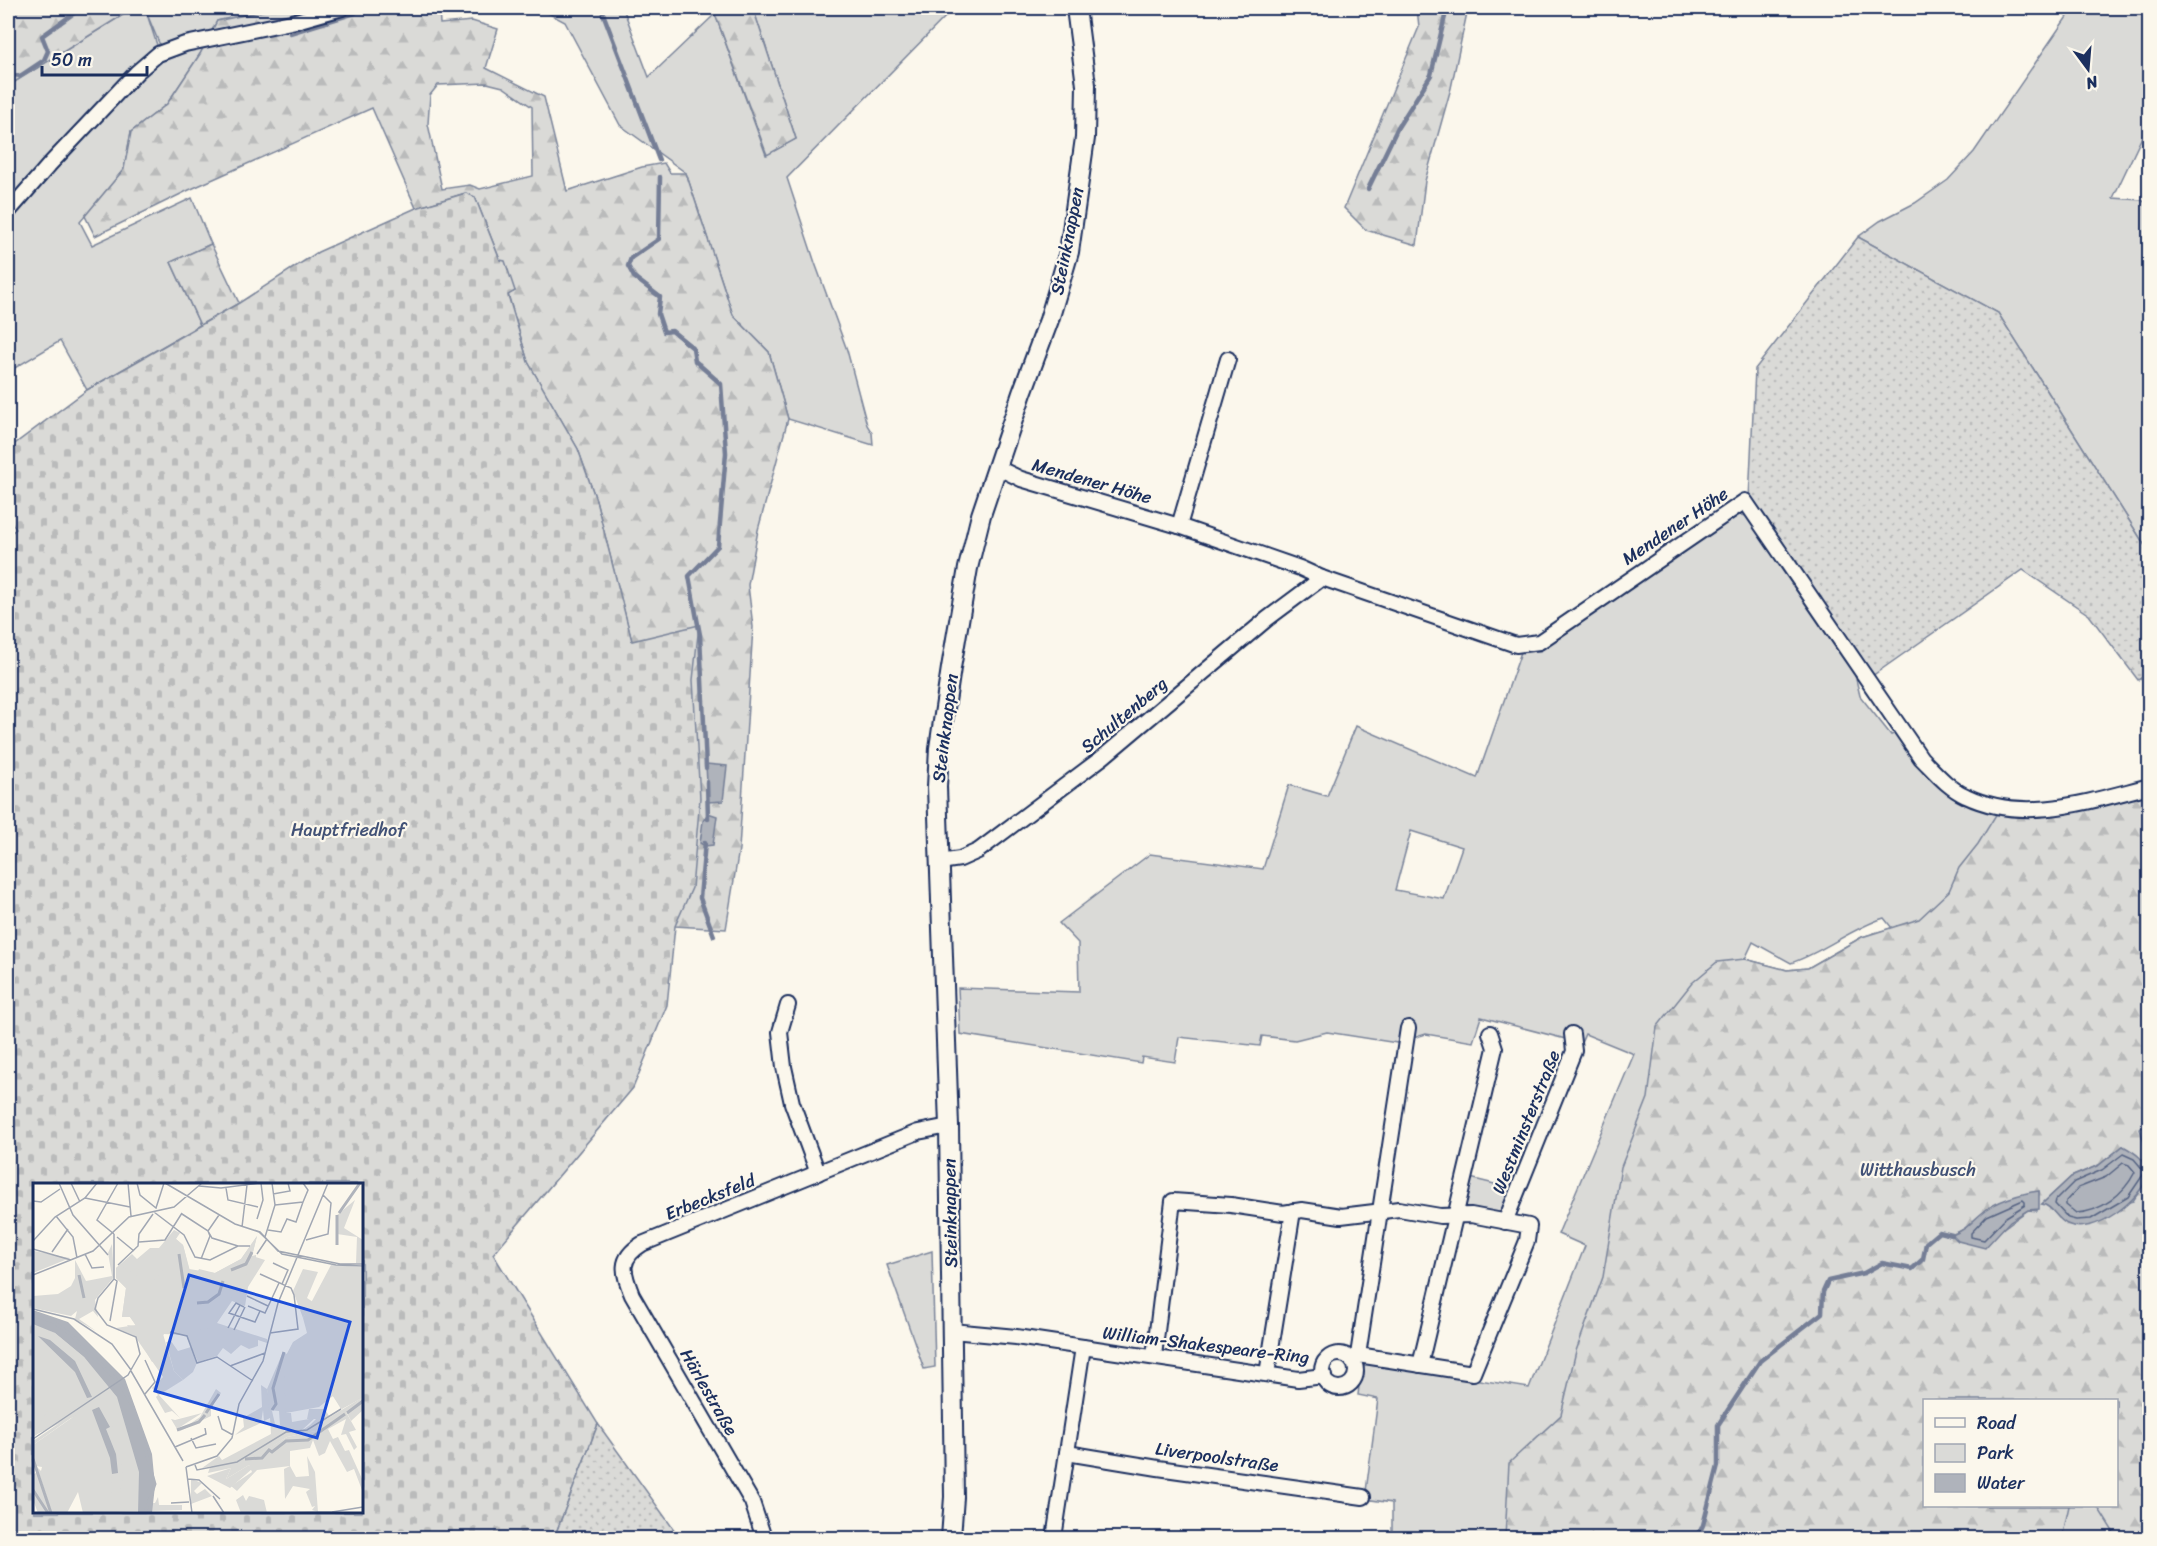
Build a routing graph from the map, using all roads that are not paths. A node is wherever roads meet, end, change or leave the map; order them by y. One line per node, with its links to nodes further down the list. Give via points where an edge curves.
1 (342, 8): 3 (street, via 185,44 158,54 129,80)
2 (1076, 8): 5 (street, Steinknappen, via 1086,85 1085,138 1068,252 1049,320)
3 (8, 212)
4 (1228, 359): 6 (street)
5 (996, 467): 6 (street, Mendener Höhe, via 1021,479); 9 (street, Steinknappen, via 968,568 940,737)
6 (1179, 526): 7 (street, Mendener Höhe)
7 (1322, 578): 8 (street, Mendener Höhe, via 1516,645 1530,644 1539,642 1744,501 1921,758 1946,783 1966,796 1996,806 2032,811); 9 (street, Schultenberg, via 1103,756 978,851)
8 (2150, 786)
9 (940, 862): 14 (street, Steinknappen)
10 (788, 1005): 15 (street, via 780,1032 784,1067 792,1103)
11 (1408, 1028): 17 (street)
12 (1490, 1033): 18 (street, Westminsterstraße, via 1495,1048)
13 (1572, 1034): 19 (street, Westminsterstraße, via 1574,1051)
14 (949, 1126): 15 (street, Erbecksfeld, via 918,1132); 21 (street, Steinknappen)
15 (818, 1173): 20 (street, Erbecksfeld, via 642,1244 631,1251)
16 (1293, 1211): 17 (street, Westminsterstraße, via 1341,1216); 23 (street, Westminsterstraße, via 1173,1201); 26 (street)
17 (1379, 1212): 18 (street, Westminsterstraße, via 1399,1209 1440,1216); 24 (street)
18 (1456, 1214): 19 (street, Westminsterstraße); 25 (street, Westminsterstraße)
19 (1505, 1222): 25 (street, Westminsterstraße, via 1529,1226 1527,1242 1473,1373)
20 (624, 1264): 30 (street, Härlestraße, via 632,1295 743,1485)
21 (952, 1331): 22 (street, William-Shakespeare-Ring); 31 (street, Steinknappen)
22 (1083, 1347): 23 (street, William-Shakespeare-Ring); 28 (street, William-Shakespeare-Ring)
23 (1154, 1356): 26 (street, William-Shakespeare-Ring)
24 (1355, 1357): 25 (street, Westminsterstraße); 27 (street, Westminsterstraße, via 1329,1357 1323,1366); 27 (street, via 1356,1374 1348,1385 1334,1386)
25 (1420, 1365)
26 (1267, 1374): 27 (street, William-Shakespeare-Ring, via 1298,1379)
27 (1324, 1376)
28 (1067, 1453): 29 (street, Liverpoolstraße); 32 (street, William-Shakespeare-Ring)
29 (1363, 1497)
30 (764, 1539)
31 (951, 1539)
32 (1054, 1539)

